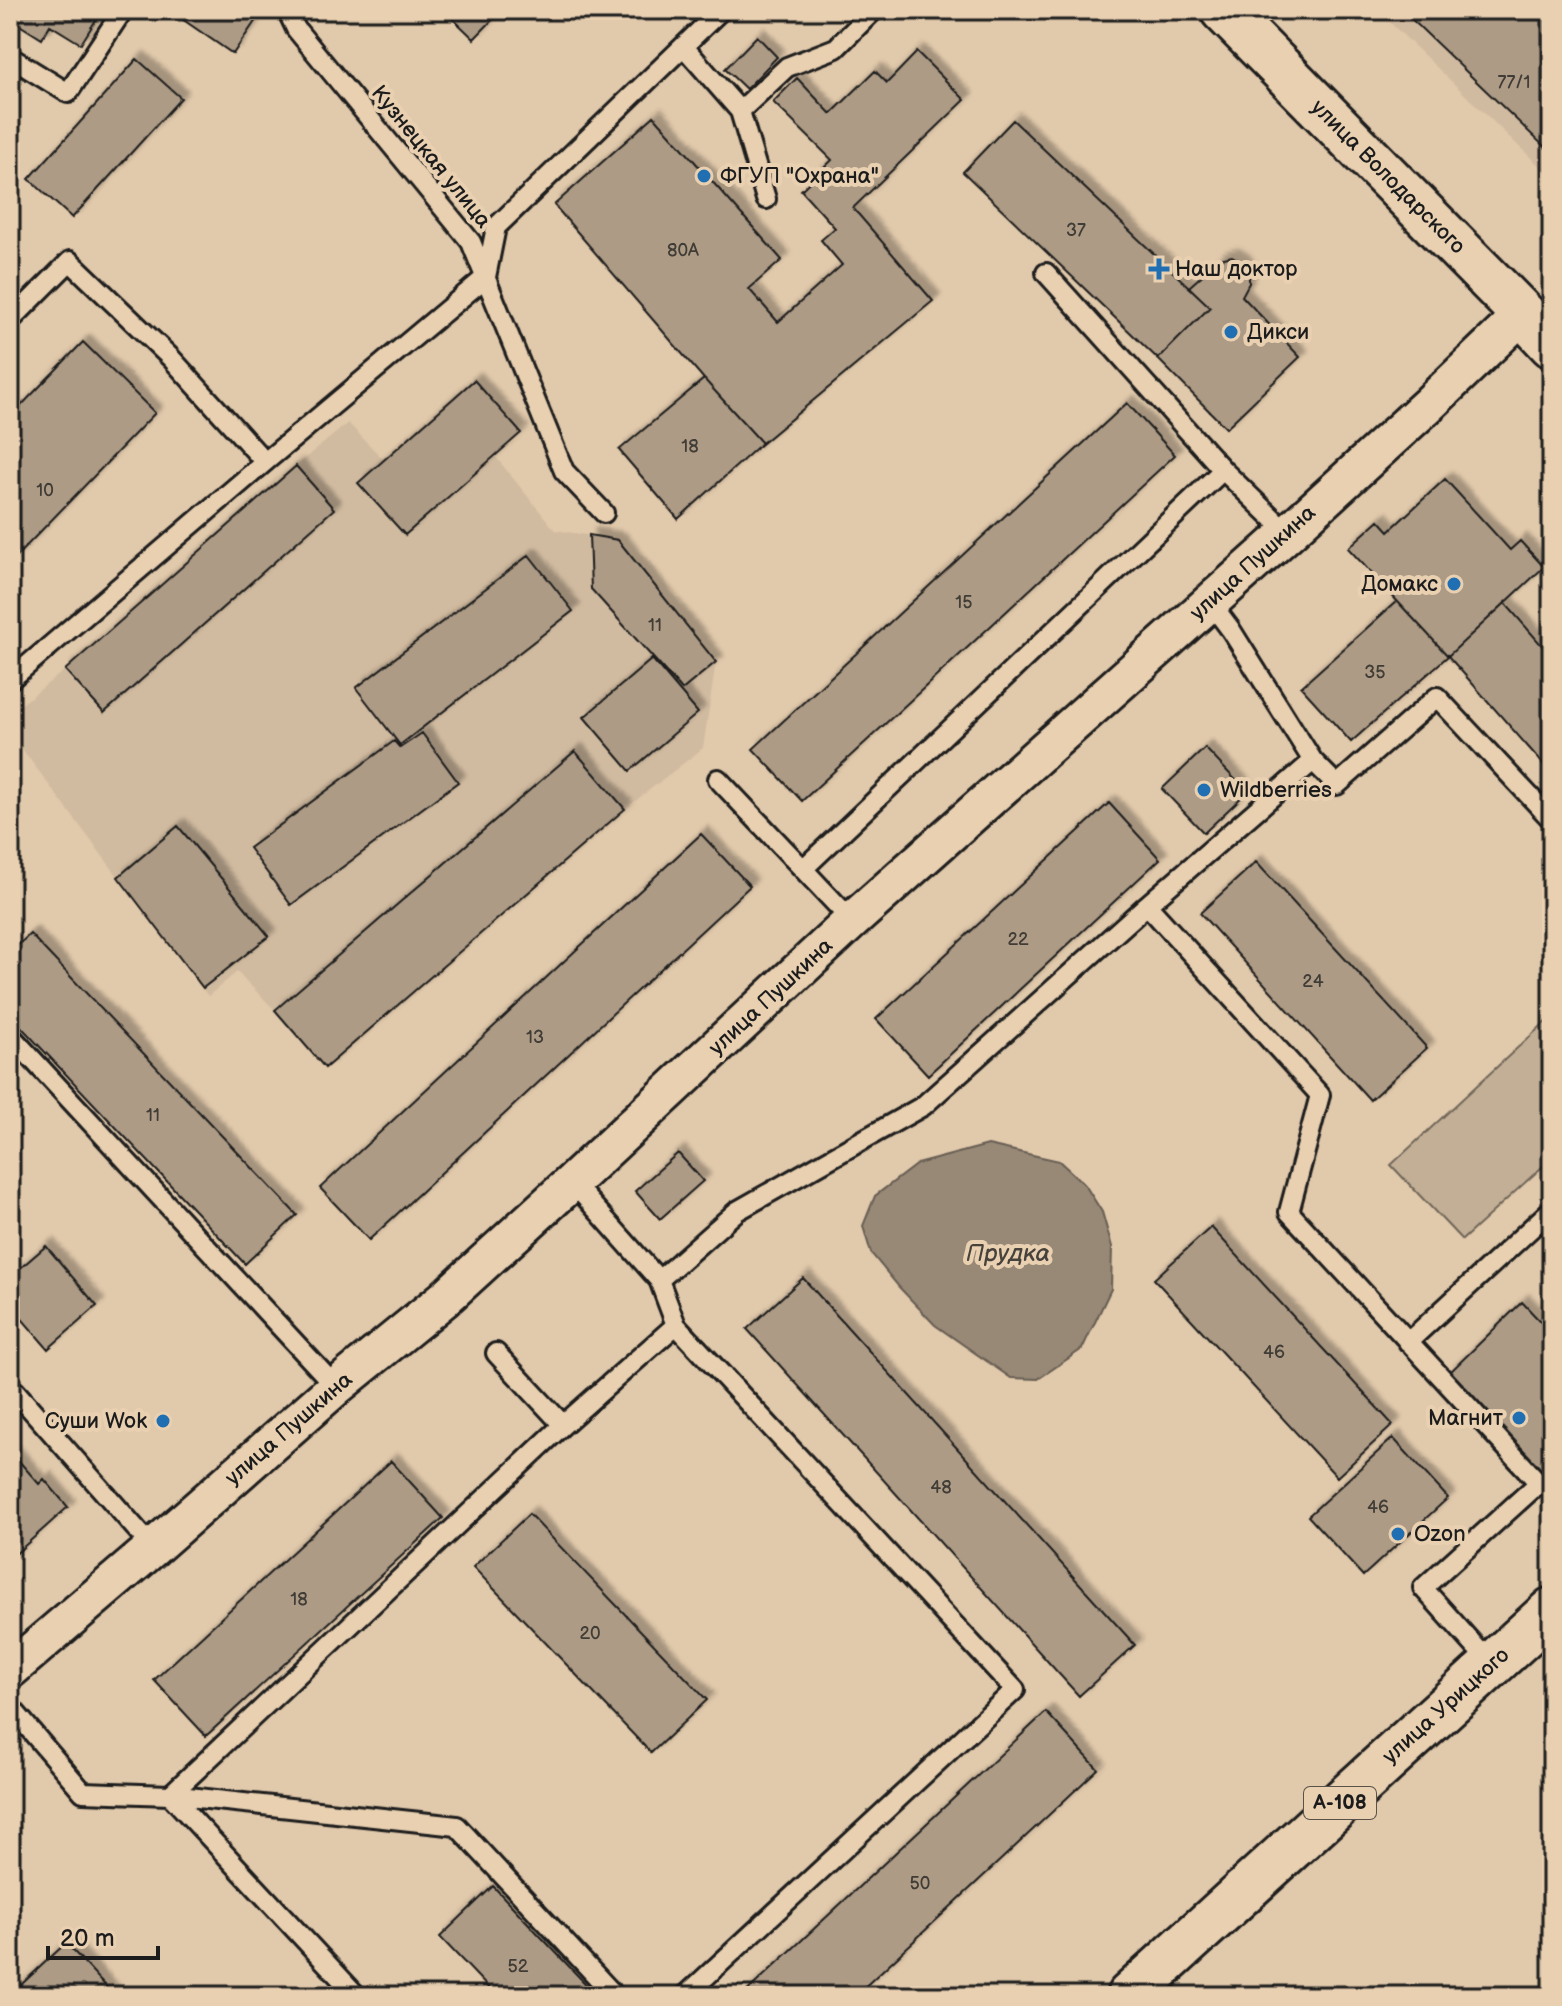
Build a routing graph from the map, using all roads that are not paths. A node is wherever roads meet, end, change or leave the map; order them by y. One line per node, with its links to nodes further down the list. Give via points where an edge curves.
1 (123, 10): 7 (lane, via 68,93)
2 (287, 10): 11 (lane, Кузнецкая улица, via 296,29 471,242)
3 (721, 10): 6 (lane)
4 (874, 10): 8 (lane, via 836,48 787,67)
5 (1223, 10): 13 (main road, улица Володарского)
6 (684, 47): 8 (lane); 11 (lane, via 496,227)
7 (10, 57)
8 (740, 111): 9 (lane)
9 (766, 199)
10 (1046, 273): 15 (lane)
11 (486, 277): 14 (lane); 16 (lane, Кузнецкая улица, via 564,471)
12 (10, 321): 14 (lane, via 70,261 171,358)
13 (1538, 329): 17 (street, улица Пушкина, via 1429,404)
14 (265, 462): 19 (lane)
15 (1223, 470): 17 (lane); 23 (lane)
16 (604, 513)
17 (1288, 533): 18 (street, улица Пушкина)
18 (1210, 602): 20 (lane); 25 (street, улица Пушкина)
19 (10, 680)
20 (1313, 761): 22 (lane, via 1337,785 1437,697); 24 (lane)
21 (718, 779): 23 (lane)
22 (1552, 820)
23 (803, 869): 25 (lane)
24 (1147, 905): 29 (lane, via 923,1106 737,1211); 31 (lane, via 1320,1095 1289,1212)
25 (852, 921): 27 (street, улица Пушкина)
26 (10, 1035): 33 (lane)
27 (572, 1182): 29 (lane); 33 (street, улица Пушкина, via 444,1299)
28 (1552, 1209): 31 (lane)
29 (659, 1280): 30 (lane)
30 (676, 1325): 35 (lane); 44 (lane, via 1015,1690)
31 (1408, 1342): 38 (lane, via 1539,1483 1423,1588)
32 (496, 1353): 35 (lane)
33 (336, 1387): 36 (street, улица Пушкина)
34 (10, 1395): 36 (lane, via 15,1391)
35 (563, 1425): 41 (lane)
36 (153, 1548): 39 (street, улица Пушкина)
37 (1552, 1610): 38 (main road, улица Урицкого / А-108)
38 (1491, 1664): 45 (main road, улица Урицкого / А-108)
39 (10, 1670)
40 (10, 1706): 41 (lane, via 83,1792)
41 (170, 1795): 42 (lane); 43 (lane, via 457,1826)
42 (357, 1996)
43 (615, 1996)
44 (685, 1996)
45 (1129, 1996)

